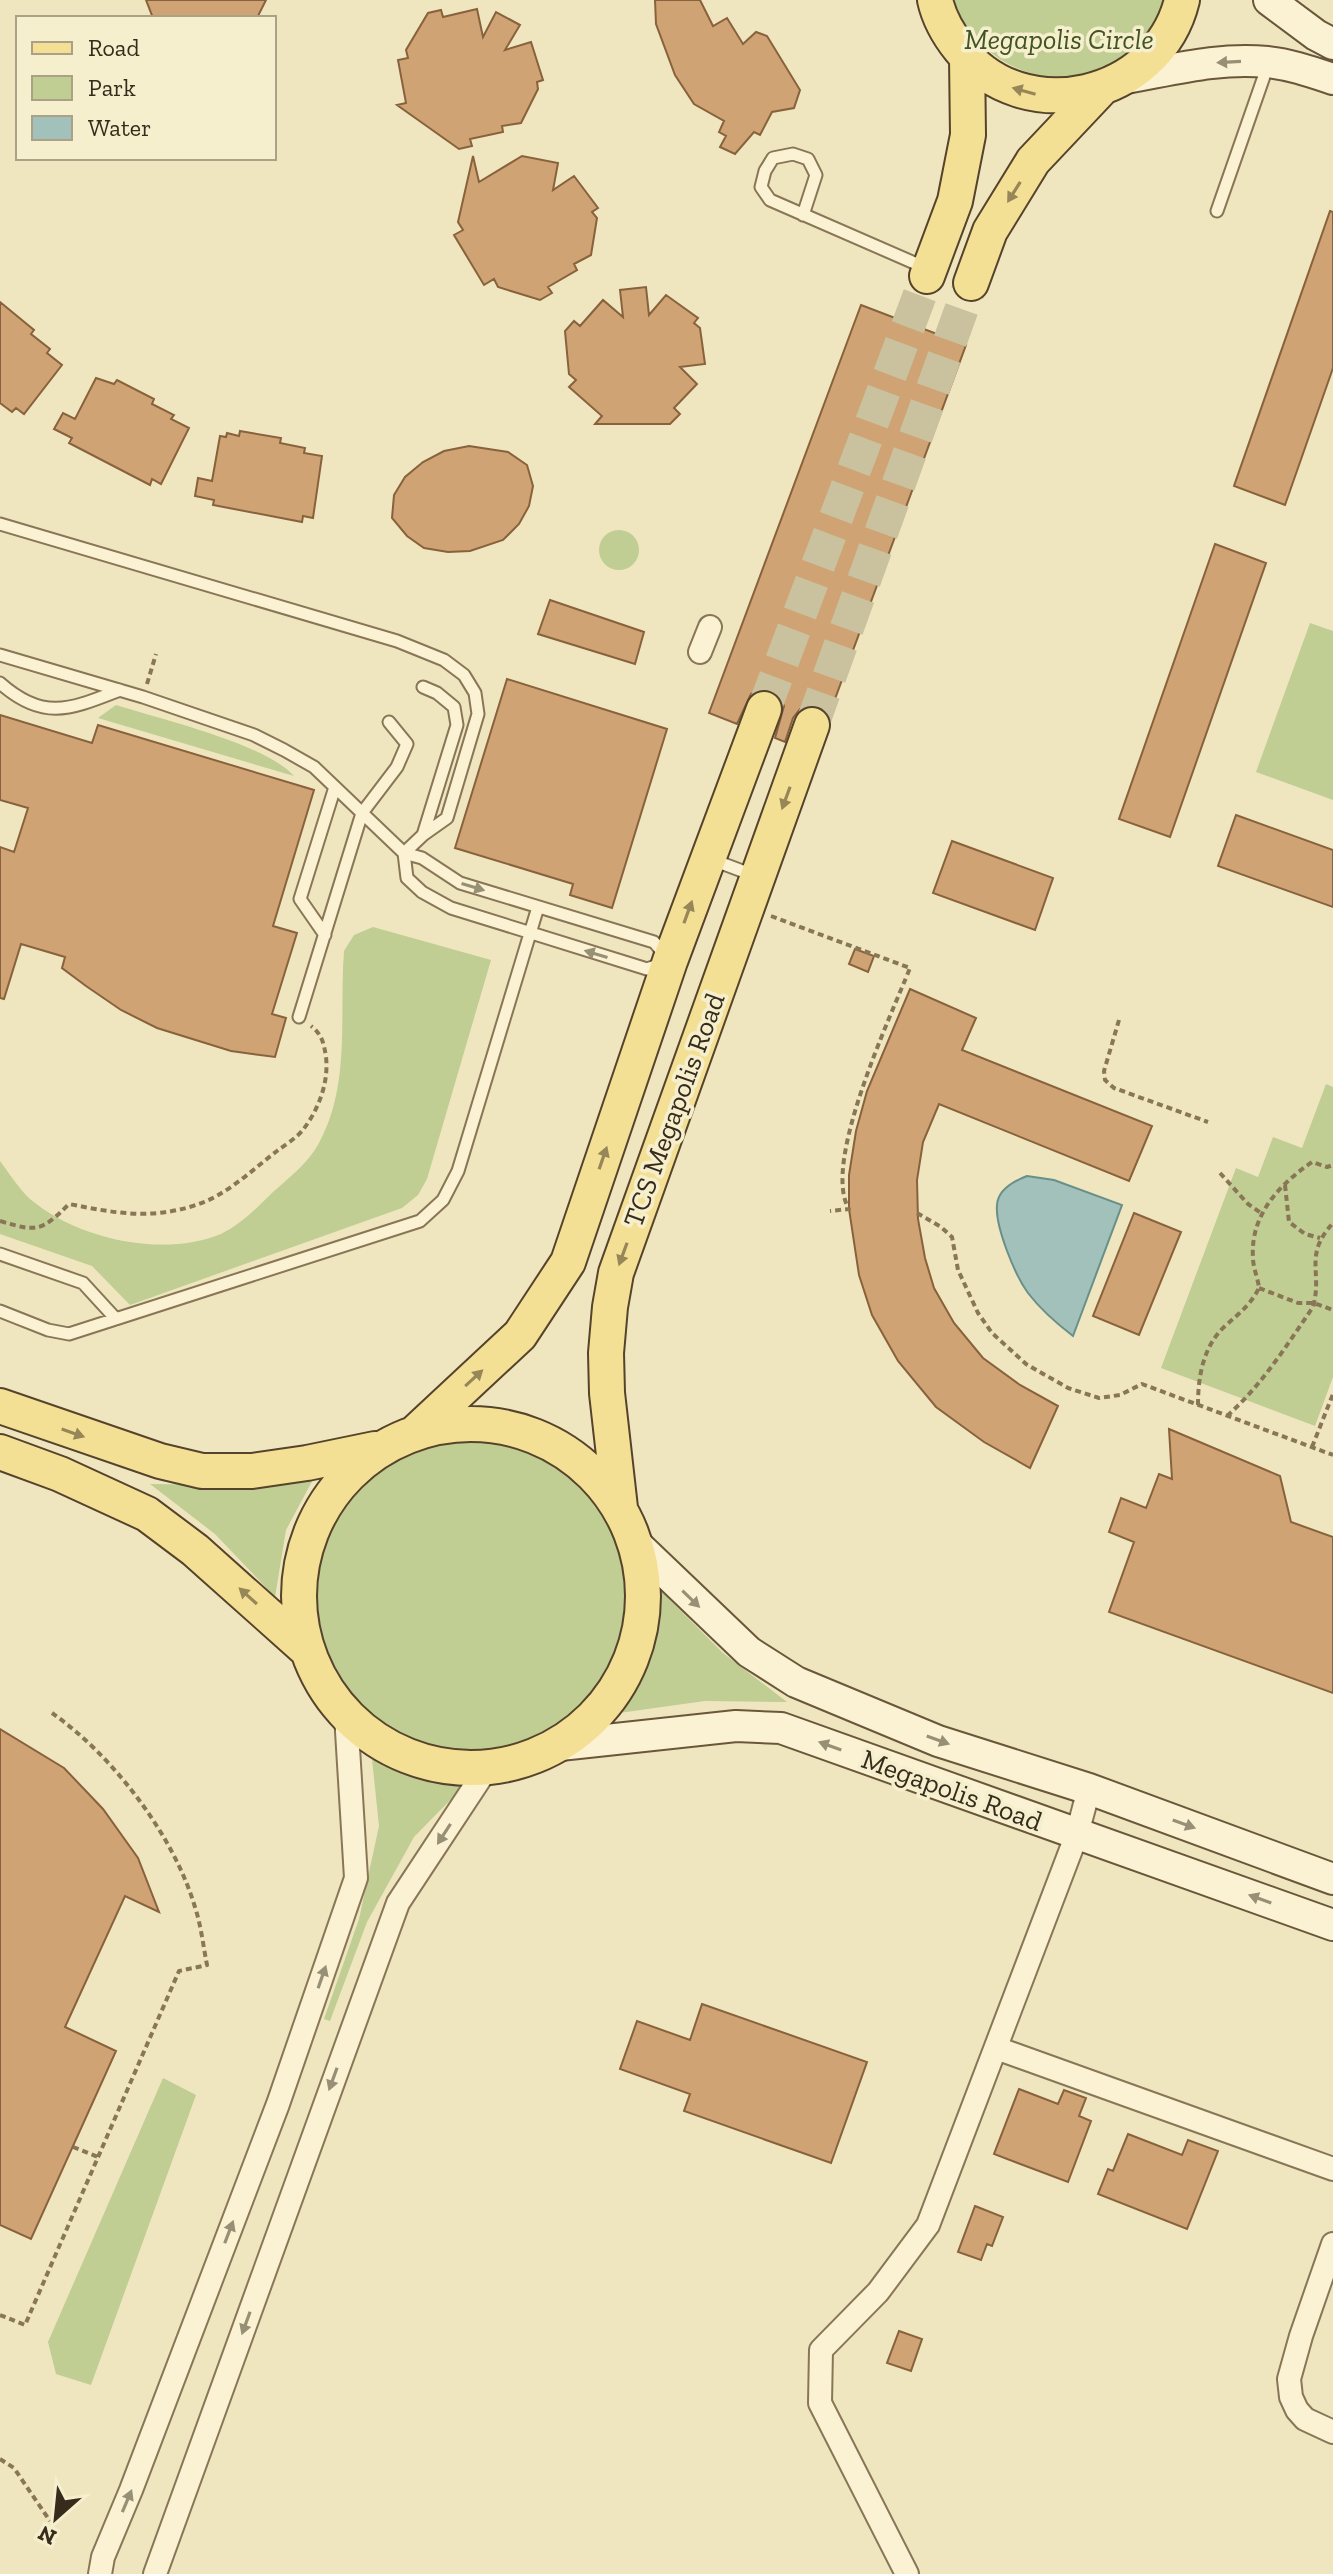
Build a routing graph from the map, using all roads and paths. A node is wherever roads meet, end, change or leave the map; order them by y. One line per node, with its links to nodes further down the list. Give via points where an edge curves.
1 (1182, 0): 8 (main road, via 1167,38 1149,60)
2 (1269, 0): 4 (street)
3 (935, 3): 5 (main road)
4 (1333, 44)
5 (967, 58): 8 (main road, one-way to 5, via 1071,96 1043,96 1015,89); 11 (main road, via 968,135 955,201)
6 (1269, 62): 7 (street); 8 (street, one-way to 8, via 1214,63); 9 (lane)
7 (1333, 79)
8 (1113, 84): 12 (main road, one-way to 12, via 1033,161 990,231)
9 (1217, 211)
10 (803, 215): 10 (lane, via 764,193 765,171 773,158 793,154 808,159 816,175); 11 (lane)
11 (928, 273)
12 (971, 283)
13 (0, 524): 27 (lane, via 397,641 444,660 464,675 475,693 478,714 447,818)
14 (710, 627): 15 (street)
15 (700, 652)
16 (156, 654): 21 (path)
17 (0, 655): 20 (lane)
18 (0, 683): 20 (lane, via 19,700 46,709 75,708)
19 (423, 687): 27 (lane, via 454,707 457,725)
20 (121, 690): 21 (lane)
21 (143, 697): 25 (lane, via 254,735 314,767)
22 (764, 709): 29 (main road, TCS Megapolis Road)
23 (389, 722): 26 (lane, via 407,744 397,767)
24 (812, 725): 30 (main road, TCS Megapolis Road, one-way to 30)
25 (335, 787): 26 (lane); 33 (lane, via 300,899)
26 (362, 813): 28 (lane); 33 (lane)
27 (423, 835): 28 (lane)
28 (404, 853): 31 (lane, one-way to 31, via 422,858 460,883); 32 (lane, via 407,878 422,892 451,908)
29 (707, 859): 30 (lane); 34 (main road, TCS Megapolis Road, one-way to 29)
30 (752, 891): 41 (path, via 910,968 862,1086 850,1132 844,1178 849,1209); 62 (main road, TCS Megapolis Road, one-way to 62, via 616,1273 606,1353)
31 (538, 907): 32 (lane); 34 (lane, via 654,942)
32 (530, 934): 34 (lane, one-way to 32, via 647,969); 52 (lane, via 458,1171 443,1200 420,1221)
33 (325, 935): 35 (lane)
34 (670, 961): 57 (main road, TCS Megapolis Road, one-way to 34, via 520,1335 568,1262)
35 (299, 1017): 44 (path, via 319,1032 324,1048 322,1097 301,1132 224,1192 164,1214 127,1215 69,1204 42,1228)
36 (1119, 1020): 37 (path, via 1105,1080 1114,1088)
37 (1208, 1122)
38 (1333, 1165): 40 (path, via 1312,1162)
39 (1220, 1173): 43 (path)
40 (1285, 1185): 43 (path); 46 (path, via 1289,1222)
41 (830, 1211)
42 (917, 1213): 54 (path, via 952,1237 958,1270 978,1313 1026,1364 1068,1388 1099,1398 1142,1384)
43 (1261, 1213): 48 (path, via 1253,1239)
44 (0, 1221)
45 (1333, 1223): 46 (path)
46 (1320, 1238): 49 (path, via 1315,1247)
47 (0, 1254): 52 (lane, via 83,1283)
48 (1259, 1288): 49 (path, via 1298,1303); 54 (path, via 1244,1311 1214,1338 1201,1367)
49 (1314, 1303): 50 (path); 56 (path, via 1263,1379)
50 (1333, 1310)
51 (0, 1311): 52 (lane, via 69,1334)
52 (116, 1319)
53 (1333, 1394): 59 (path)
54 (1198, 1405): 56 (path)
55 (0, 1406): 58 (main road, one-way to 58, via 202,1471 252,1471)
56 (1227, 1416): 59 (path)
57 (417, 1431): 58 (main road); 62 (main road, via 455,1424 494,1425 532,1435 567,1452)
58 (382, 1447): 64 (main road, via 326,1500 309,1535 299,1572 298,1611)
59 (1312, 1448): 61 (path)
60 (0, 1452): 64 (main road, one-way to 60, via 147,1514)
61 (1333, 1455)
62 (620, 1508): 63 (main road)
63 (636, 1544): 67 (main road, via 644,1582 643,1620 633,1658 616,1692 591,1722); 69 (street, Megapolis Road, one-way to 69, via 749,1652 796,1682 938,1741)
64 (306, 1649): 66 (main road, via 322,1684)
65 (52, 1713): 75 (path, via 104,1757 148,1815 194,1904 207,1965 179,1971)
66 (346, 1715): 68 (main road, via 375,1740 410,1758 448,1768); 83 (street, one-way to 66, via 278,2104 356,1878)
67 (560, 1745): 68 (main road, via 524,1761); 70 (street, Megapolis Road, one-way to 67, via 781,1728 722,1727)
68 (487, 1768): 84 (street, one-way to 84, via 398,1903)
69 (1089, 1789): 70 (street); 71 (street, Megapolis Road, one-way to 71)
70 (1077, 1834): 72 (street, Megapolis Road, one-way to 70); 73 (street)
71 (1333, 1879)
72 (1333, 1925)
73 (996, 2048): 76 (street); 85 (street, via 928,2225 878,2292 821,2350 820,2403)
74 (73, 2147): 75 (path)
75 (98, 2157): 79 (path, via 25,2325)
76 (1333, 2169)
77 (1333, 2244): 78 (street)
78 (1324, 2302): 80 (street, via 1289,2379 1297,2410)
79 (0, 2315)
80 (1333, 2432)
81 (0, 2459): 82 (path, via 14,2468)
82 (50, 2521)
83 (100, 2574)
84 (155, 2574)
85 (907, 2574)

